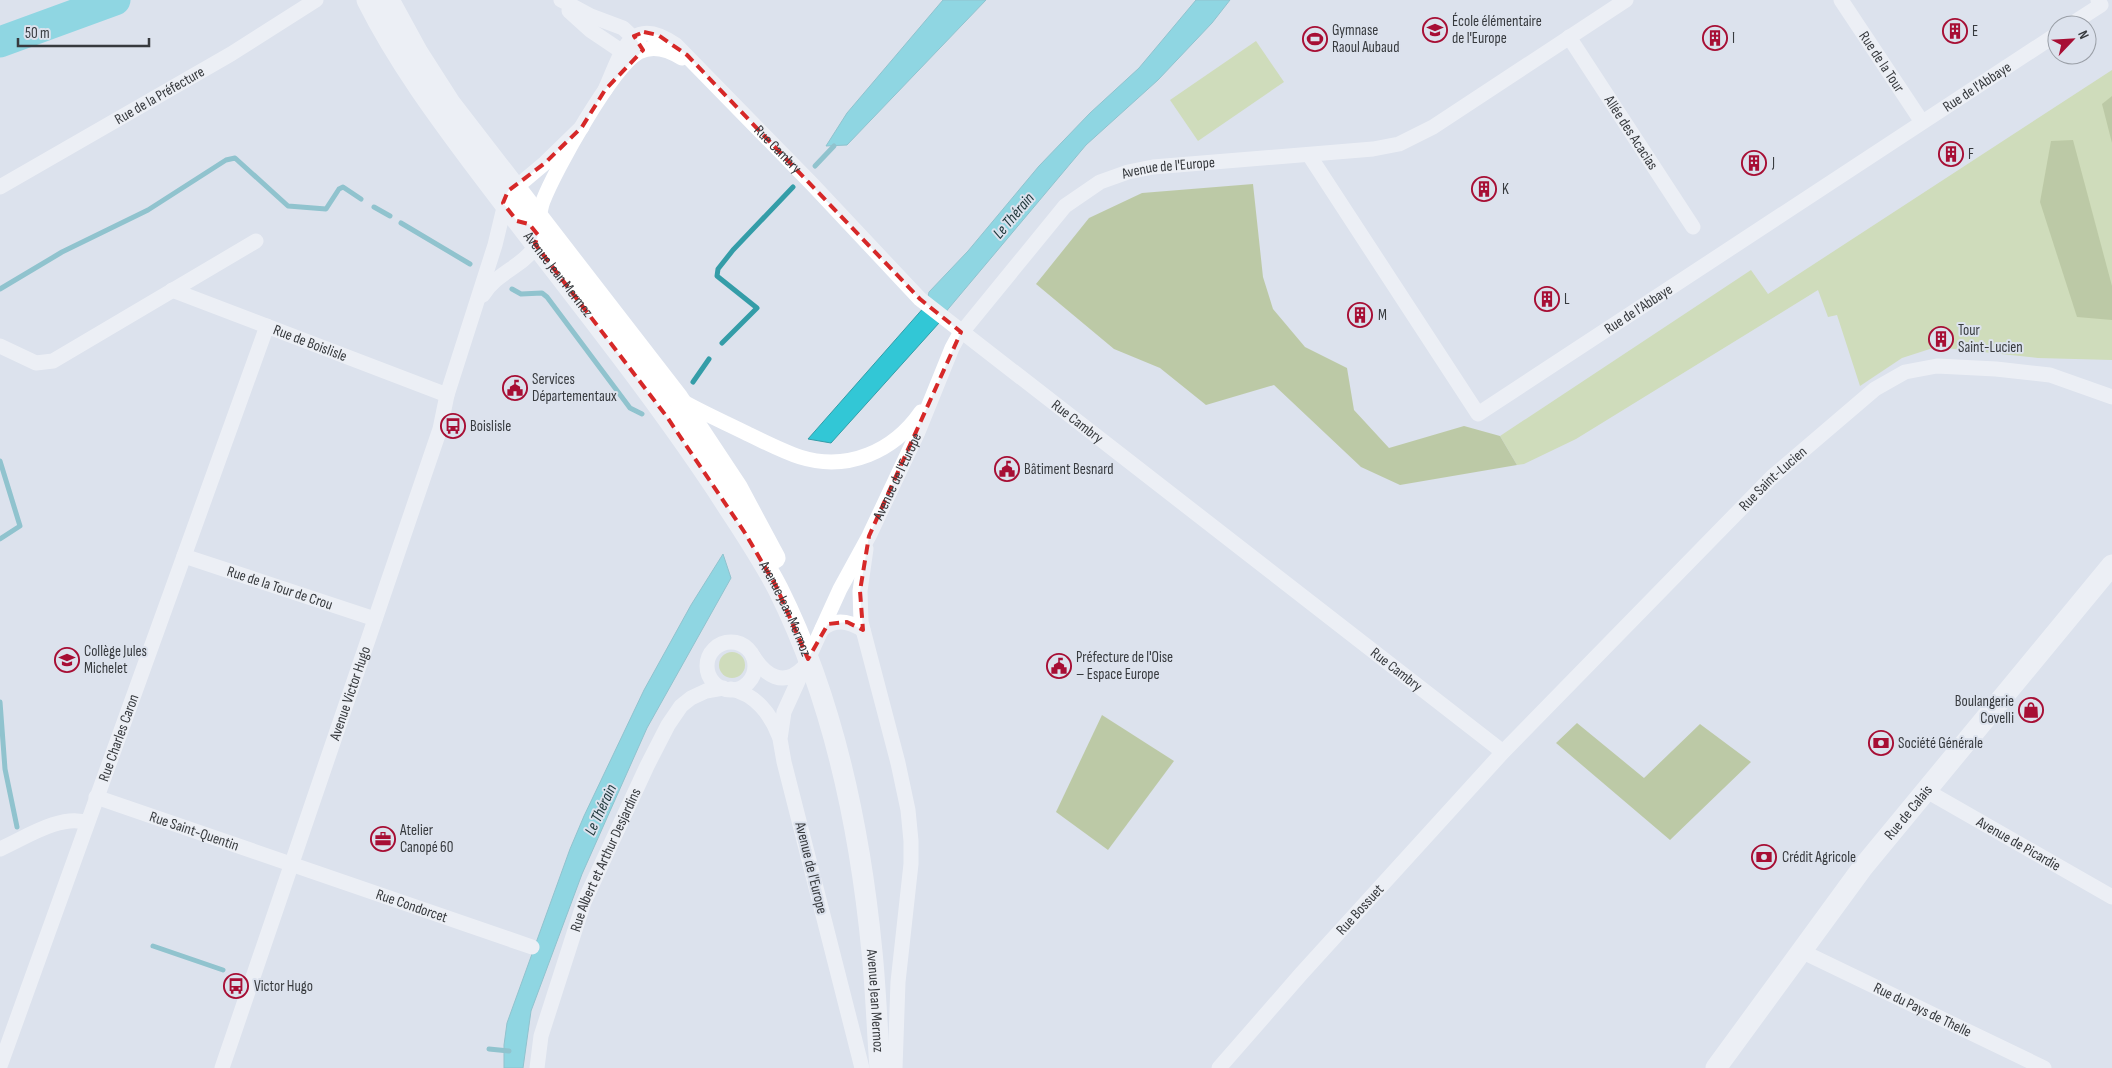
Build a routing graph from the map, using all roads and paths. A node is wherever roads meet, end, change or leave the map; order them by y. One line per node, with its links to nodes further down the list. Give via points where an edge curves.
1 (316, 0): 18 (street, Rue de la Préfecture, via 231,54)
2 (367, 0): 19 (main road, Avenue Jean Mermoz, via 432,108)
3 (389, 0): 19 (main road, Avenue Jean Mermoz, via 418,53)
4 (556, 0): 13 (street, via 590,30)
5 (561, 0): 10 (street)
6 (1626, 0): 11 (street, Avenue de l'Europe)
7 (1841, 0): 15 (street, Rue de la Tour)
8 (2100, 2): 9 (street)
9 (2083, 15)
10 (634, 36): 13 (street); 14 (street, Rue Cambry, via 648,32 667,39 687,55)
11 (1570, 37): 17 (street, Avenue de l'Europe, via 1410,139 1373,149); 20 (street, Allée des Acacias)
12 (2047, 41): 15 (street, Rue de l'Abbaye)
13 (632, 54): 14 (street, Rue Cambry, via 657,48 669,51); 16 (street)
14 (705, 77): 27 (street, Rue Cambry, via 920,298)
15 (1922, 122): 17 (street, Rue de l'Abbaye, via 1478,414)
16 (582, 127): 19 (street); 21 (street, via 546,193)
17 (1309, 155): 27 (street, Avenue de l'Europe, via 1153,167 1100,182 1065,206)
18 (0, 187)
19 (508, 195): 21 (main road, Avenue Jean Mermoz); 23 (street, Avenue Victor Hugo)
20 (1693, 227)
21 (533, 235): 23 (street, Avenue Victor Hugo, via 501,233); 25 (street, Avenue Victor Hugo, via 484,292); 32 (main road, Avenue Jean Mermoz); 36 (main road, Avenue Jean Mermoz, via 681,435)
22 (256, 241): 24 (street)
23 (495, 245): 25 (street, Avenue Victor Hugo)
24 (172, 290): 26 (street, Rue de Boislisle); 28 (street, via 46,363 36,363)
25 (472, 316): 30 (street, Avenue Victor Hugo)
26 (267, 326): 30 (street, Rue de Boislisle); 34 (street, Rue Charles Caron)
27 (962, 332): 29 (street, Avenue de l'Europe); 44 (street, Rue Cambry)
28 (0, 346)
29 (933, 395): 32 (street, via 907,429 883,449 859,457 825,461 780,449); 33 (street, Avenue de l'Europe)
30 (447, 396): 37 (street, Avenue Victor Hugo, via 440,429)
31 (2112, 397): 44 (street, Rue Saint-Lucien, via 2050,375 2020,371 1937,366 1915,368 1894,377 1861,401 1772,478)
32 (678, 398): 36 (main road, Avenue Jean Mermoz, via 740,493)
33 (869, 536): 38 (street, Avenue de l'Europe); 39 (street, Avenue de l'Europe, via 860,591)
34 (184, 556): 37 (street, Rue de la Tour de Crou); 46 (street, Rue Charles Caron)
35 (2112, 565): 45 (main road, Rue de Calais)
36 (789, 598): 41 (main road, Avenue Jean Mermoz)
37 (375, 619): 49 (street, Avenue Victor Hugo)
38 (822, 629): 39 (street, via 840,621); 41 (street, Avenue de l'Europe)
39 (863, 630): 58 (street, Avenue de l'Europe, via 898,763 911,841)
40 (753, 656): 41 (street, via 764,671 775,676); 42 (street, via 751,678 742,687); 42 (street, via 734,642 723,643 713,650 708,660 708,672 714,682)
41 (814, 673): 43 (street, Avenue de l'Europe, via 784,712); 57 (main road, Avenue Jean Mermoz, via 839,759 861,864 872,953); 58 (main road, Avenue Jean Mermoz, via 850,756 870,845 884,948)
42 (727, 689): 43 (street, via 744,693 764,709); 55 (street, Rue Albert et Arthur Desjardins, via 706,691 681,706 647,766 584,902 541,1036)
43 (780, 739): 56 (street, Avenue de l'Europe)
44 (1503, 752): 59 (street, Rue Bossuet)
45 (1925, 790): 50 (street, Avenue de Picardie); 52 (main road, Rue de Calais)
46 (96, 797): 47 (street, Rue Charles Caron); 49 (street, Rue Saint-Quentin)
47 (87, 823): 48 (street, via 75,820 61,822); 53 (street, Rue Charles Caron)
48 (0, 849)
49 (292, 864): 51 (street, Rue Condorcet); 54 (street, Avenue Victor Hugo)
50 (2112, 897)
51 (532, 947)
52 (1801, 951): 60 (main road, Rue de Calais); 61 (street, Rue du Pays de Thelle)
53 (0, 1066)
54 (222, 1068)
55 (537, 1068)
56 (862, 1068)
57 (880, 1068)
58 (894, 1068)
59 (1219, 1068)
60 (1716, 1068)
61 (2044, 1068)

